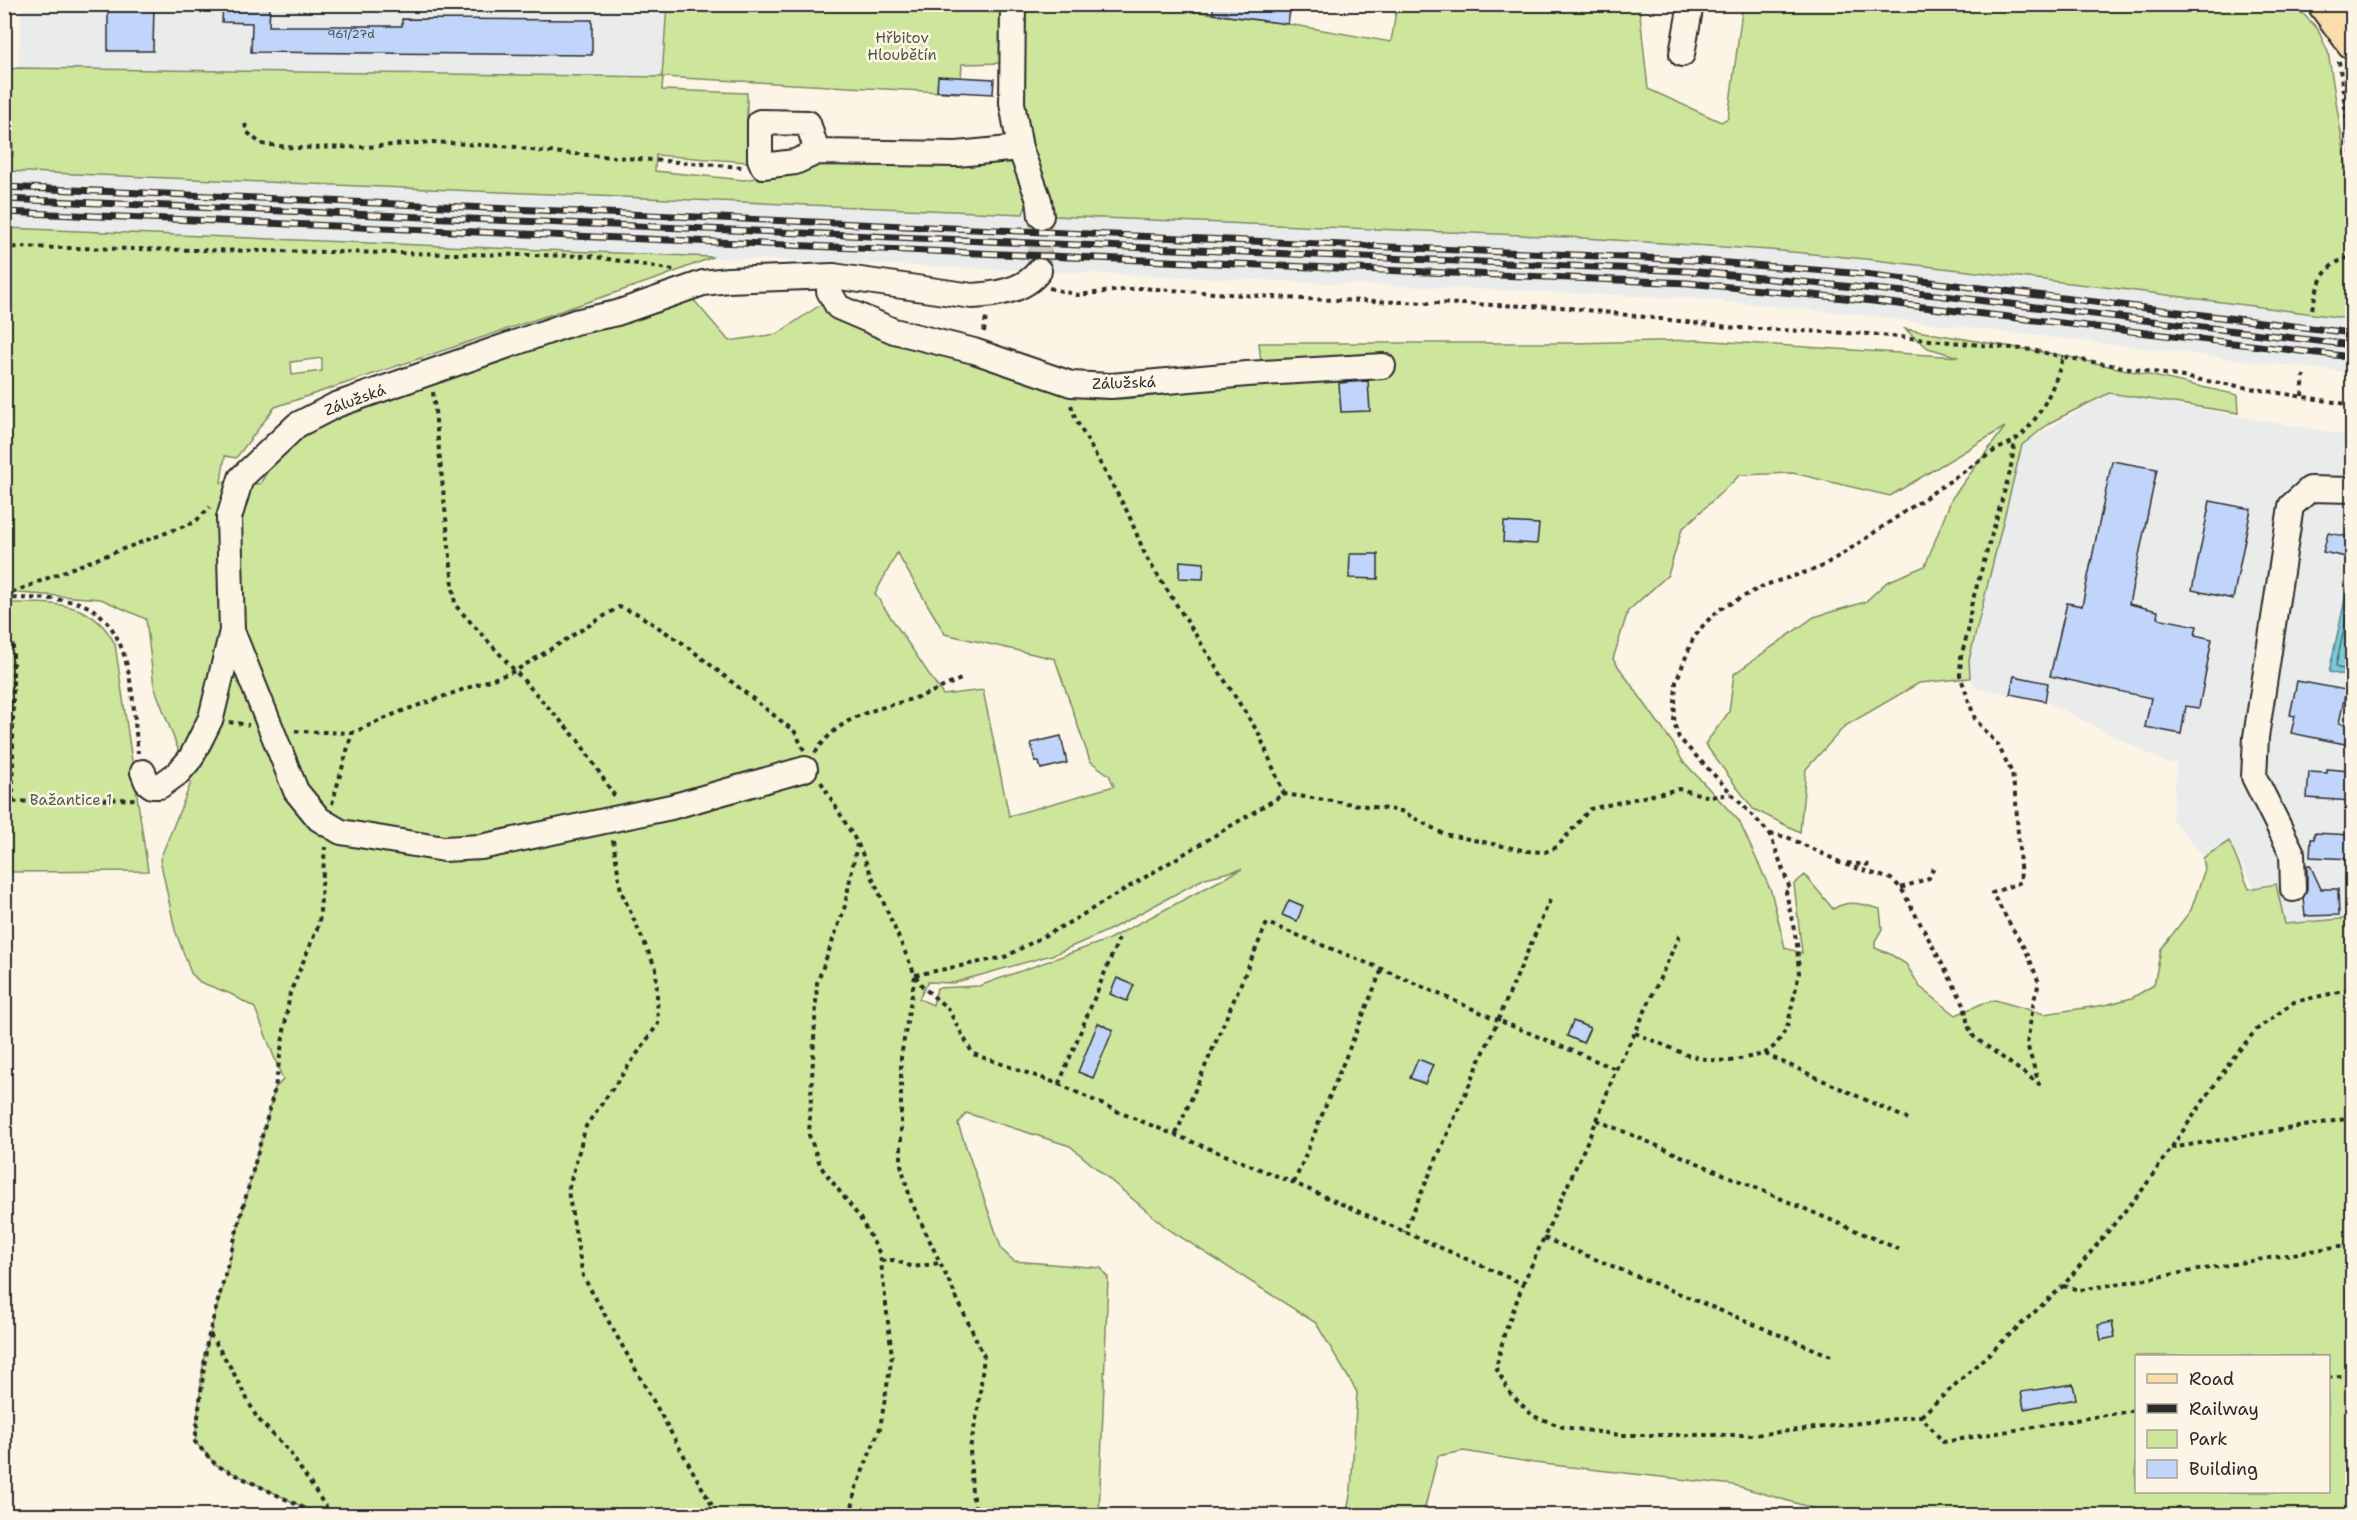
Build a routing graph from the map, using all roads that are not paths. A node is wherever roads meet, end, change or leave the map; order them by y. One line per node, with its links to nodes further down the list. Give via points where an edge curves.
1 (1013, 4): 6 (street, via 1012,103)
2 (1691, 4): 5 (street)
3 (2323, 4): 4 (main road)
4 (2346, 51)
5 (1682, 54)
6 (1020, 148): 7 (street, via 957,154); 8 (street)
7 (817, 152): 7 (street, via 808,123 760,122 763,166 795,162)
8 (1041, 216)
9 (833, 276): 10 (street, Zálužská, via 972,296 992,295); 11 (street, Zálužská, via 829,291 838,307 894,331 974,351 1071,384 1111,386); 13 (street, Zálužská, via 704,283 617,313 575,322 336,405 297,425 241,478 230,518)
10 (1035, 276)
11 (1383, 366)
12 (2351, 490): 16 (street, via 2310,489 2291,506 2256,737 2254,777 2292,853)
13 (232, 631): 14 (street, via 296,791 320,819 341,832 444,849 481,847 671,807); 15 (street, Zálužská, via 211,718 191,758 160,786 152,786)
14 (807, 765)
15 (142, 772)
16 (2293, 889)

